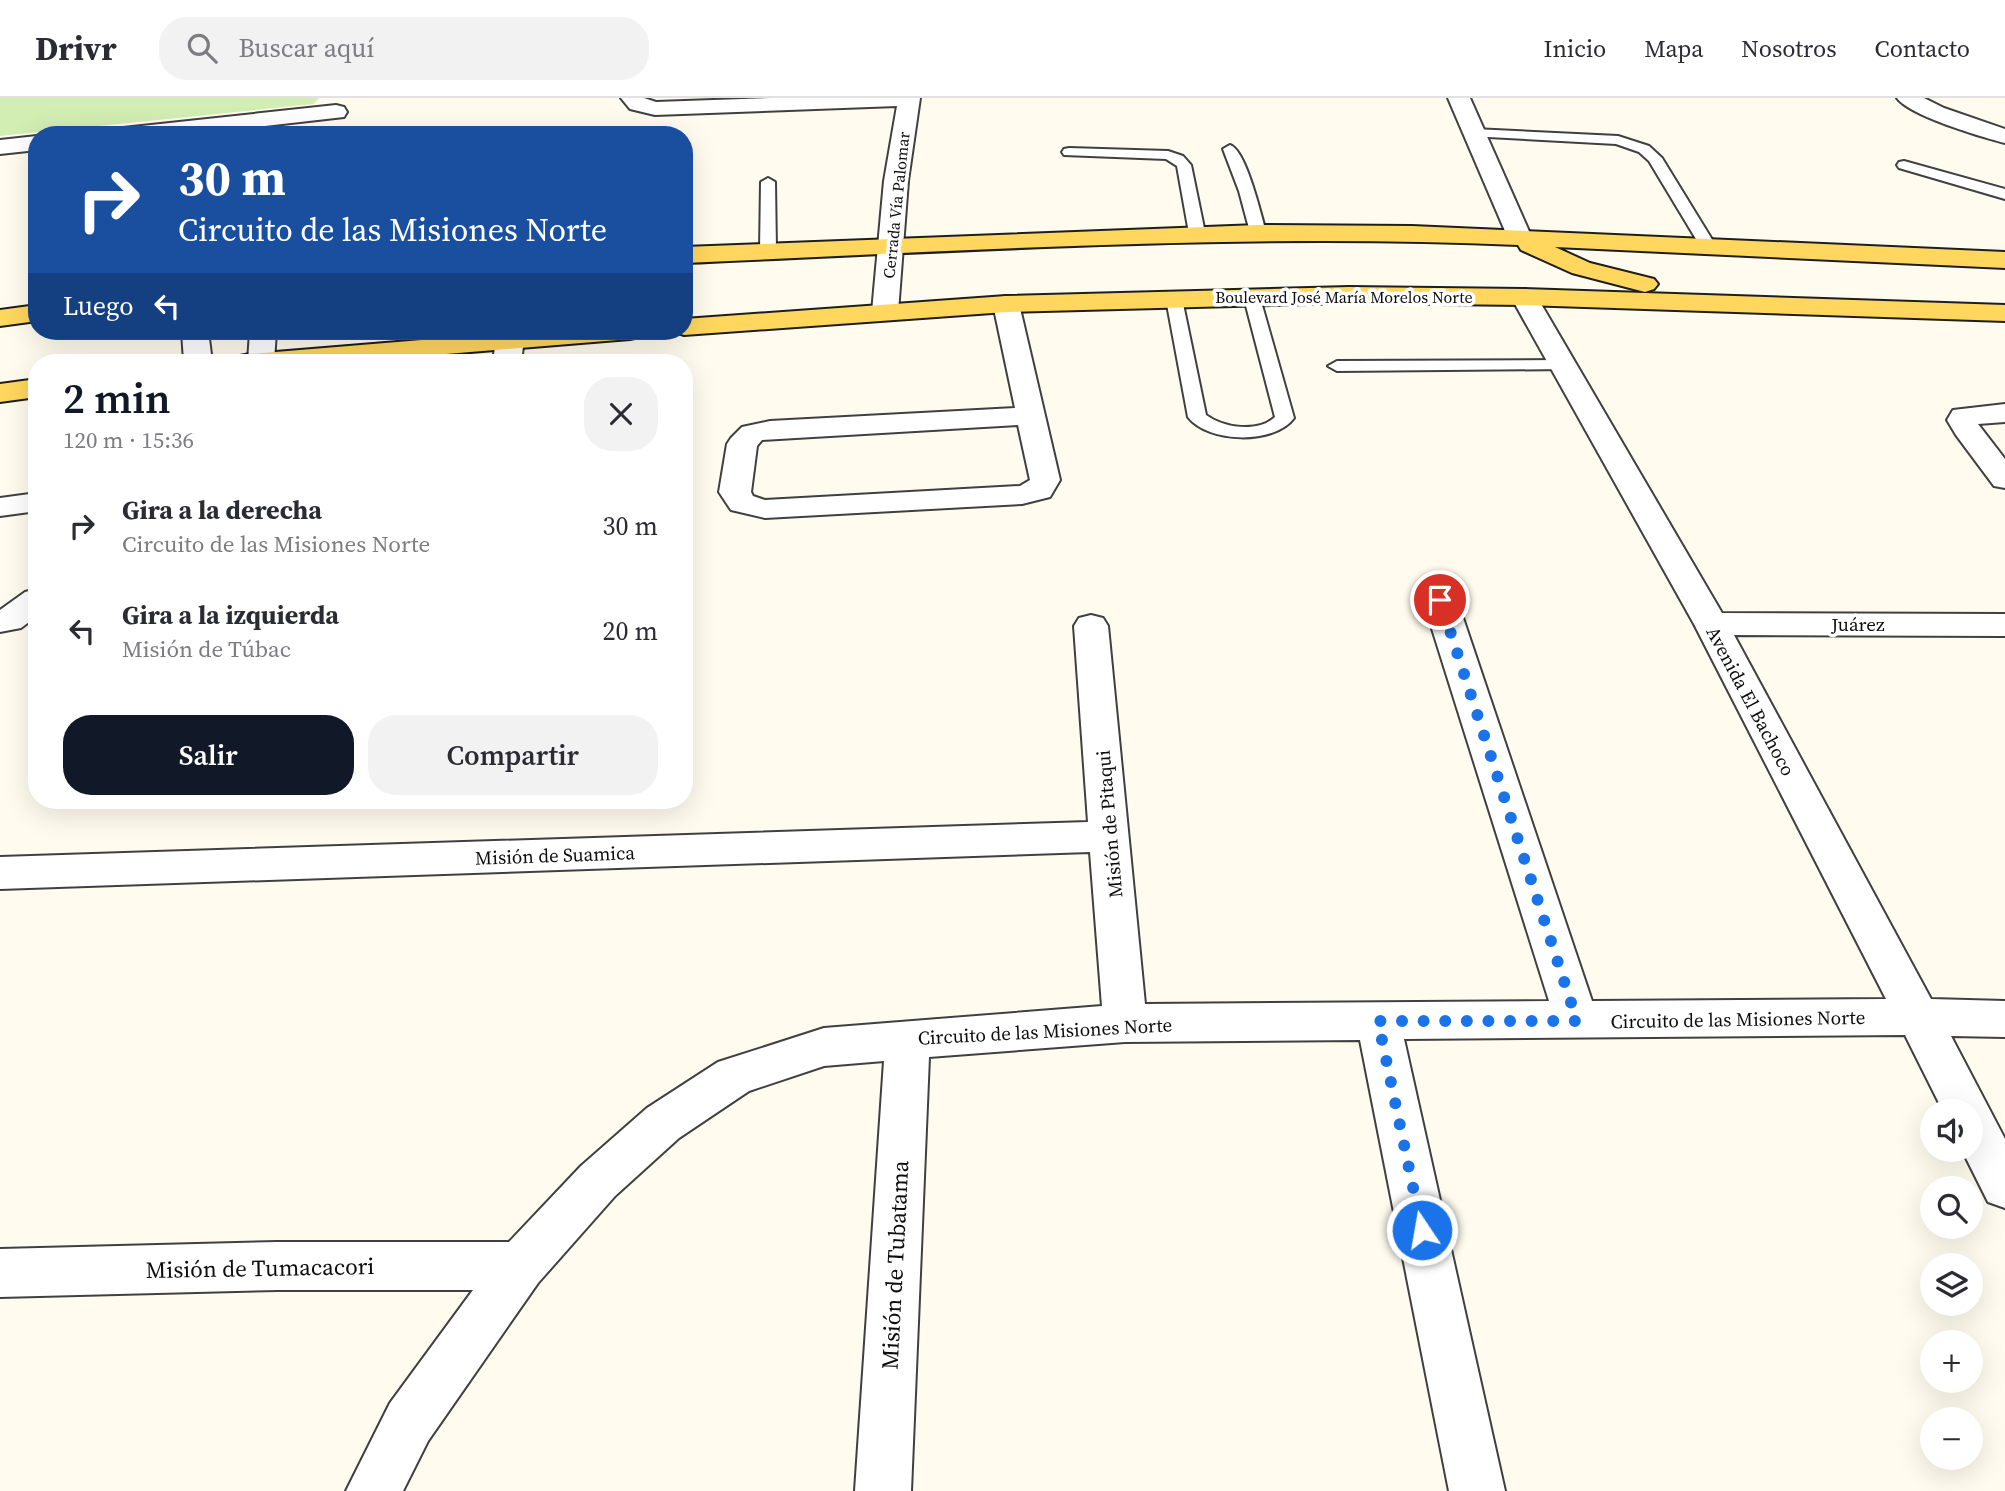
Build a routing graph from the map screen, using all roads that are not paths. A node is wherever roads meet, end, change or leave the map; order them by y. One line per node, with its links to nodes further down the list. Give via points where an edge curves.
1 (632, 98): 2 (street, Cerrada Vía Palomar, via 655,109)
2 (909, 98): 21 (street, Cerrada Vía Palomar)
3 (1459, 98): 8 (street)
4 (1908, 98): 9 (street, via 1936,113)
5 (341, 105): 6 (street); 7 (street)
6 (244, 126)
7 (325, 126)
8 (1474, 133): 19 (street); 22 (lane, via 1604,138 1644,149)
9 (2005, 136)
10 (28, 144): 11 (street)
11 (0, 147)
12 (1230, 149): 17 (lane)
13 (1069, 152): 18 (lane, via 1178,159 1184,164)
14 (1903, 164): 16 (lane)
15 (768, 182): 23 (lane)
16 (2005, 194)
17 (1258, 232): 18 (main road); 19 (main road)
18 (1197, 233): 21 (main road)
19 (1520, 238): 20 (main road); 25 (main road)
20 (1680, 245): 22 (main road); 25 (main road)
21 (892, 246): 23 (main road); 32 (street, Cerrada Vía Palomar)
22 (1707, 246): 26 (main road)
23 (768, 251): 24 (main road)
24 (693, 255)
25 (1553, 257): 27 (main road, via 1523,274); 30 (main road, via 1620,278)
26 (2005, 260)
27 (1524, 297): 28 (main road, Boulevard José María Morelos Norte); 30 (main road, Boulevard José María Morelos Norte); 40 (street, Avenida El Bachoco)
28 (1252, 298): 29 (main road, Boulevard José María Morelos Norte); 29 (lane, via 1285,418 1265,431 1216,429 1197,417)
29 (1174, 299): 31 (main road, Boulevard José María Morelos Norte)
30 (1736, 303): 33 (main road, Boulevard José María Morelos Norte)
31 (1006, 304): 32 (main road, Boulevard José María Morelos Norte); 45 (street)
32 (885, 312): 36 (main road, Boulevard José María Morelos Norte)
33 (2005, 313)
34 (28, 314): 35 (main road)
35 (0, 318)
36 (693, 326)
37 (575, 340): 38 (main road)
38 (509, 351): 39 (main road)
39 (440, 354)
40 (1563, 365): 41 (lane); 52 (street, Avenida El Bachoco)
41 (1337, 366)
42 (28, 389): 43 (main road)
43 (0, 393)
44 (2005, 413): 46 (street, via 1972,414 1962,420)
45 (1032, 416): 45 (street, via 1045,480 1039,490 1022,495 765,509 742,503 735,492 742,444 752,433)
46 (2005, 479)
47 (28, 503): 48 (street)
48 (0, 507)
49 (1440, 600): 60 (street)
50 (28, 606): 51 (street)
51 (0, 621)
52 (1711, 624): 53 (street, Juárez); 57 (street, Avenida El Bachoco)
53 (2005, 625)
54 (1091, 626): 55 (street, Misión de Pitaqui)
55 (1110, 836): 56 (street, Misión de Suamica); 61 (street, Misión de Pitaqui)
56 (0, 873)
57 (1918, 1017): 58 (street, Circuito de las Misiones Norte); 60 (street, Circuito de las Misiones Norte); 63 (street, Avenida El Bachoco)
58 (2005, 1019)
59 (1378, 1021): 60 (street, Circuito de las Misiones Norte); 61 (street, Circuito de las Misiones Norte); 70 (street)
60 (1577, 1021)
61 (1125, 1023): 62 (street, Circuito de las Misiones Norte)
62 (908, 1039): 66 (street, Circuito de las Misiones Norte, via 824,1047 734,1076 663,1123 598,1181); 69 (street, Misión de Tubatama)
63 (1961, 1099)
64 (1983, 1144): 65 (street)
65 (2005, 1186)
66 (520, 1266): 67 (street, Misión de Tumacacori); 68 (street, Circuito de las Misiones Norte, via 410,1422)
67 (0, 1273)
68 (374, 1491)
69 (883, 1491)
70 (1477, 1491)

